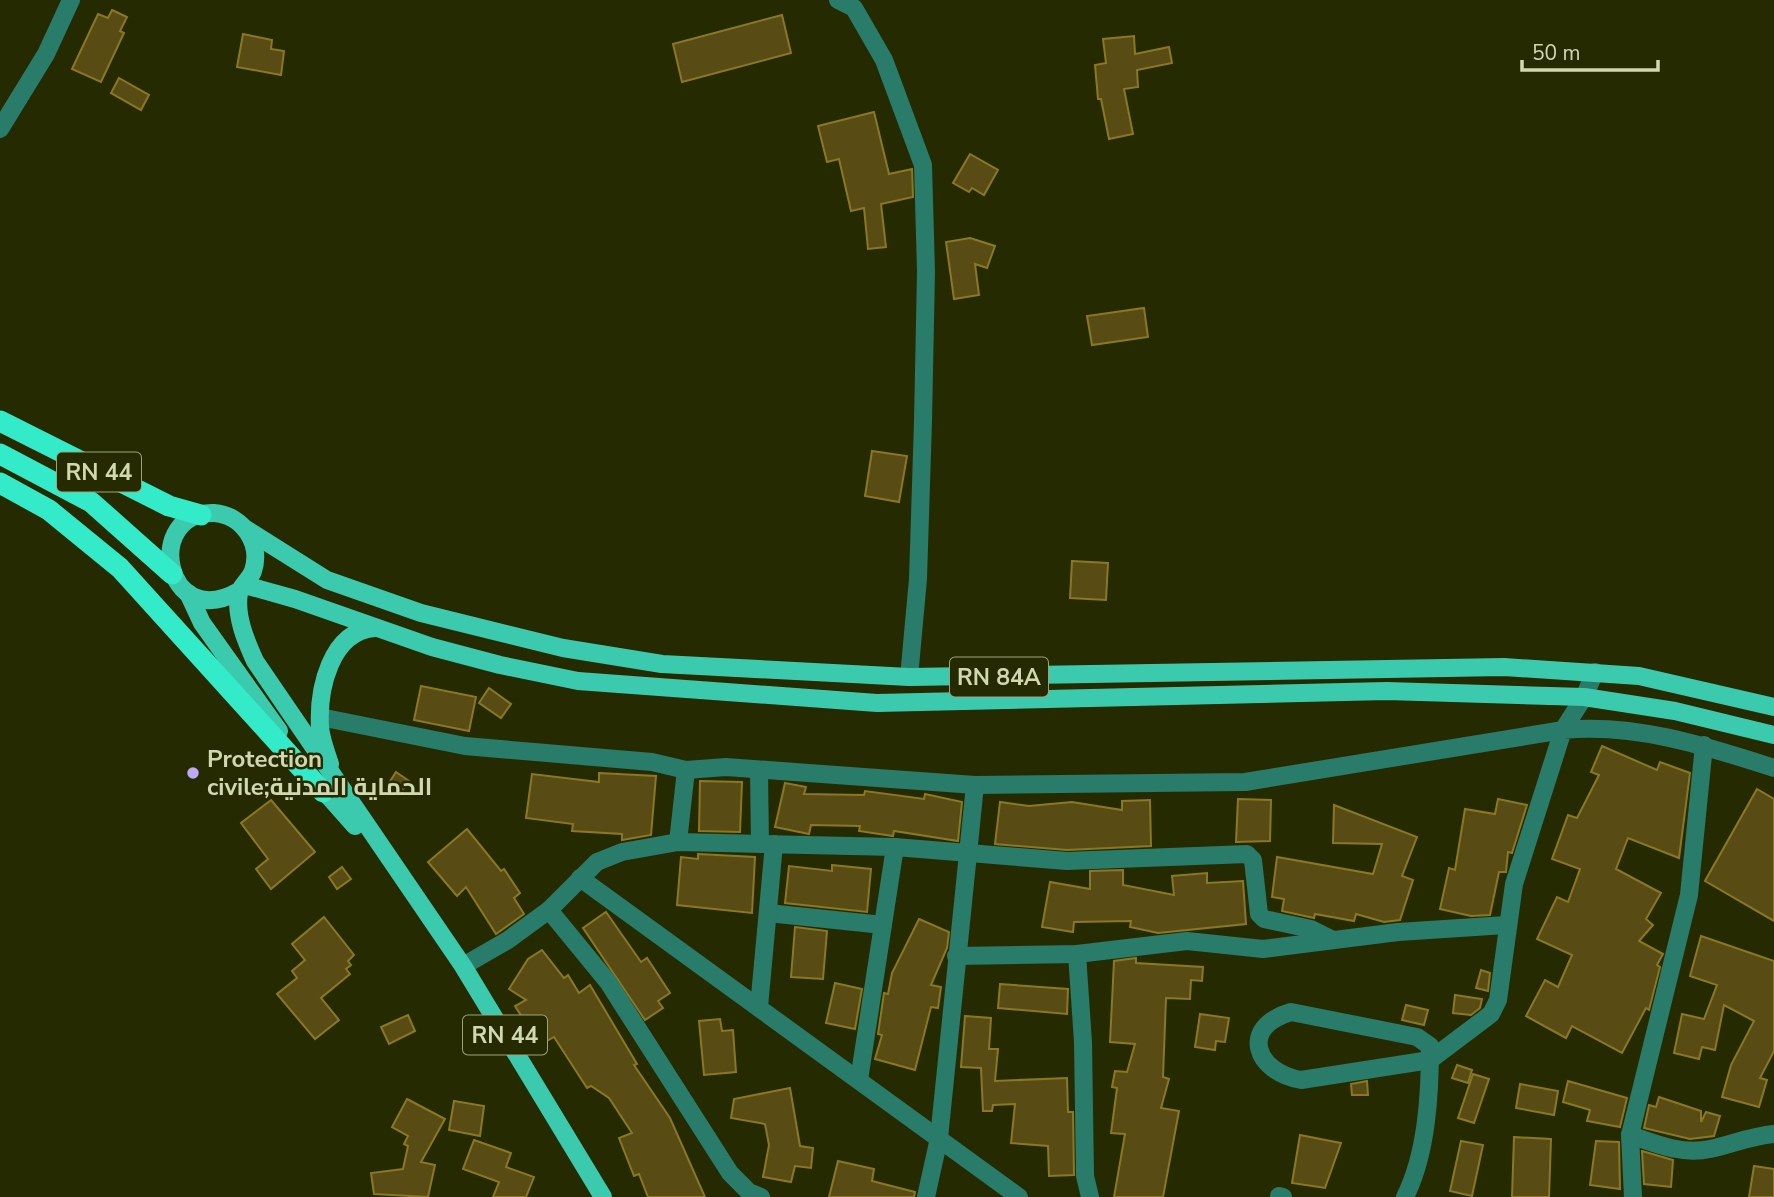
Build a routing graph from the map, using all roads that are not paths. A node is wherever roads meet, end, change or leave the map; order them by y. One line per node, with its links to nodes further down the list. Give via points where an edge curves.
1 (71, 0): 3 (street, via 46,54)
2 (838, 0): 14 (street, via 854,8 884,60 923,165 923,421 918,579)
3 (0, 129)
4 (0, 421): 7 (highway, RN 44, via 169,506)
5 (0, 454): 9 (highway, RN 44, via 91,502)
6 (0, 483): 25 (highway, via 50,510 120,568)
7 (201, 515): 8 (main road, via 225,516); 9 (main road, via 173,538 169,550)
8 (246, 529): 10 (main road, via 255,564); 14 (main road, RN 84A, via 327,580 433,616 563,648 712,668)
9 (172, 574): 11 (main road)
10 (242, 588): 11 (main road, via 214,600); 12 (main road, RN 84A, via 295,599); 25 (main road, RN 44, via 240,614 255,661)
11 (188, 593): 25 (main road, RN 44, via 202,624)
12 (375, 628): 15 (main road, RN 84A, via 500,665 578,681 877,703 1387,691); 17 (main road, via 355,632 340,647 325,674)
13 (1594, 672): 14 (main road, RN 84A, via 1504,667); 15 (street); 16 (main road, RN 84A, via 1672,681)
14 (909, 677)
15 (1584, 697): 18 (street); 19 (main road, RN 84A)
16 (1774, 707)
17 (320, 717): 22 (street, via 465,746 652,762); 25 (main road)
18 (1563, 730): 20 (street, via 1637,731); 24 (street, via 1245,782); 34 (street, via 1514,884)
19 (1774, 735)
20 (1704, 746): 21 (street); 43 (street, via 1689,895)
21 (1774, 768)
22 (685, 770): 23 (street, via 726,767); 26 (street)
23 (759, 772): 24 (street); 27 (street)
24 (975, 785): 29 (street)
25 (329, 786): 38 (main road, RN 44, via 403,877)
26 (678, 842): 27 (street); 30 (street, via 622,852 597,862)
27 (767, 844): 28 (street); 32 (street)
28 (895, 847): 29 (street); 33 (street)
29 (967, 853): 35 (street, via 1068,861 1247,854 1253,860 1259,914); 37 (street)
30 (580, 878): 31 (street); 39 (street)
31 (549, 910): 38 (street); 46 (street, via 608,982 722,1163 749,1192)
32 (768, 913): 33 (street); 39 (street)
33 (883, 925): 41 (street)
34 (1506, 925): 35 (street); 40 (street, via 1498,1000 1491,1014)
35 (1331, 939): 36 (street, via 1263,949 1187,941)
36 (1077, 954): 37 (street); 49 (street, via 1085,1177)
37 (956, 956): 44 (street)
38 (463, 966): 45 (main road, RN 44)
39 (759, 1007): 41 (street)
40 (1430, 1060): 40 (street, via 1301,1080 1286,1078 1268,1067 1258,1048 1260,1031 1271,1017 1291,1012 1418,1037 1430,1046); 50 (street, via 1429,1096 1413,1181)
41 (859, 1080): 44 (street)
42 (1774, 1134): 43 (street, via 1750,1136 1709,1150 1677,1150)
43 (1630, 1135): 51 (street)
44 (939, 1138): 47 (street); 48 (street)
45 (603, 1197)
46 (761, 1197)
47 (926, 1197)
48 (1019, 1197)
49 (1090, 1197)
50 (1405, 1197)
51 (1633, 1197)

